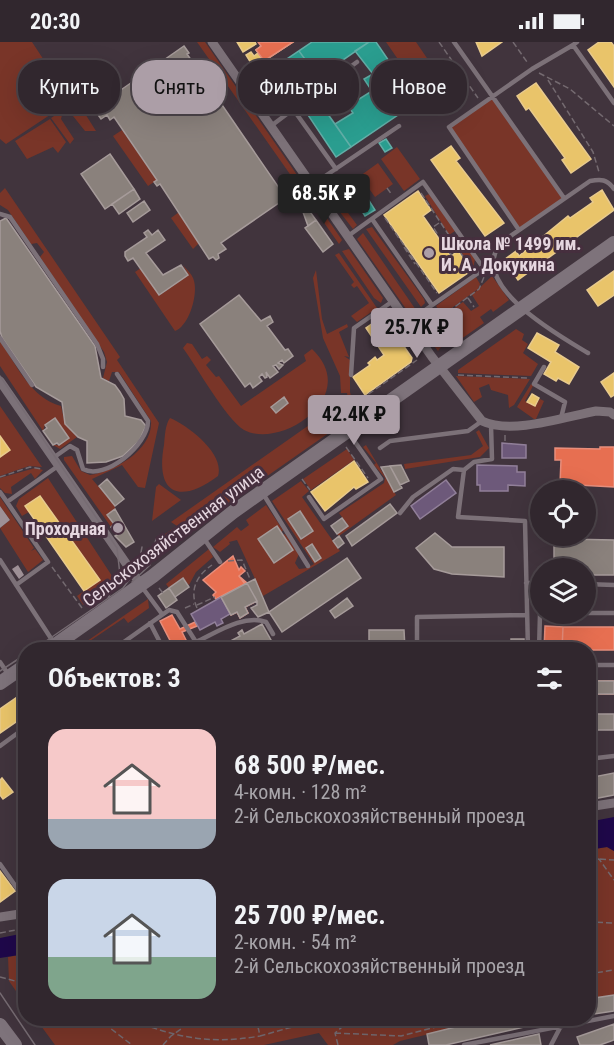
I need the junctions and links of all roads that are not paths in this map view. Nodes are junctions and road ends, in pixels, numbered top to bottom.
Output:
1 (212, 42) edge
2 (454, 42) edge
3 (575, 43) edge
4 (238, 78) edge
5 (492, 96) junction
6 (614, 103) edge
7 (263, 114) edge
8 (288, 114) edge
9 (296, 114) edge
10 (271, 126) junction
11 (399, 126) dead end
12 (336, 169) junction
13 (312, 185) junction
14 (614, 189) edge
15 (564, 198) junction
16 (0, 214) edge
17 (372, 219) junction
18 (519, 230) junction
19 (348, 236) junction
20 (614, 243) edge
21 (393, 301) junction
22 (432, 305) junction
23 (521, 309) junction
24 (408, 322) junction
25 (0, 338) edge
26 (588, 353) dead end
27 (439, 366) junction
28 (544, 367) dead end
29 (103, 368) dead end
30 (117, 374) dead end
31 (351, 375) dead end
32 (0, 381) edge
33 (32, 385) dead end
34 (613, 411) edge
35 (561, 418) junction
36 (486, 423) junction
37 (348, 431) junction
38 (380, 448) dead end
39 (56, 462) junction
40 (464, 470) junction
41 (262, 491) junction
42 (0, 492) edge
43 (309, 497) road end
44 (7, 502) junction
45 (400, 513) dead end
46 (202, 536) junction
47 (0, 560) edge
48 (220, 562) road end
49 (308, 566) dead end
50 (526, 583) junction
51 (530, 583) edge
52 (596, 584) edge
53 (16, 585) junction
54 (141, 585) junction
55 (614, 585) edge
56 (596, 613) edge
57 (614, 613) edge
58 (162, 614) junction
59 (527, 615) junction
60 (150, 623) junction
61 (540, 624) edge
62 (273, 634) dead end
63 (50, 642) edge
64 (60, 642) edge
65 (124, 642) edge
66 (160, 642) edge
67 (417, 642) edge
68 (528, 642) edge
69 (539, 642) edge
70 (0, 662) edge
71 (596, 665) edge
72 (614, 665) edge
73 (18, 671) edge
74 (5, 680) edge
75 (18, 733) edge
76 (0, 746) edge
77 (614, 756) edge
78 (596, 758) edge
79 (614, 803) edge
80 (596, 806) edge
81 (0, 864) edge
82 (18, 890) edge
83 (18, 914) edge
84 (0, 917) edge
85 (614, 1016) edge
86 (596, 1019) edge
87 (0, 1024) edge
88 (553, 1026) edge
89 (561, 1026) edge
90 (15, 1045) edge
91 (464, 1045) edge
92 (551, 1045) edge

1 - 4 street
2 - 5 lane
3 - 5 lane
3 - 6 lane
5 - 15 lane
5 - 18 lane
7 - 10 street
8 - 10 lane
9 - 12 lane
10 - 13 street
11 - 12 lane
12 - 13 lane
13 - 19 street
14 - 15 lane
15 - 18 lane
16 - 29 lane
17 - 19 lane
17 - 22 lane
17 - 22 lane
18 - 23 lane
19 - 21 street
20 - 23 main road, Сельскохозяйственная улица
21 - 24 street
21 - 31 lane
22 - 24 lane
23 - 26 lane
23 - 27 main road, Сельскохозяйственная улица
24 - 27 street
25 - 33 lane
27 - 36 street
27 - 37 main road, Сельскохозяйственная улица
28 - 35 lane
30 - 39 lane
32 - 39 street
34 - 35 street
35 - 36 street
36 - 38 lane
36 - 40 lane
37 - 41 main road, Сельскохозяйственная улица
37 - 43 lane
39 - 44 lane
39 - 54 street
40 - 45 lane
40 - 50 lane
41 - 46 main road, Сельскохозяйственная улица
41 - 49 lane
42 - 44 lane
44 - 53 lane
46 - 48 lane
46 - 54 main road, Сельскохозяйственная улица
47 - 53 lane
50 - 51 lane
50 - 59 lane
52 - 55 lane
53 - 63 lane
54 - 58 lane
54 - 64 main road, Сельскохозяйственная улица
56 - 57 lane
58 - 60 lane
58 - 62 lane
59 - 67 lane
59 - 68 lane
60 - 65 lane
60 - 66 lane
61 - 69 lane
70 - 74 lane
71 - 72 lane
73 - 74 main road
75 - 76 lane
77 - 78 lane
79 - 80 street
81 - 82 lane
83 - 84 street
85 - 86 lane
87 - 90 main road
88 - 91 lane
89 - 92 lane

